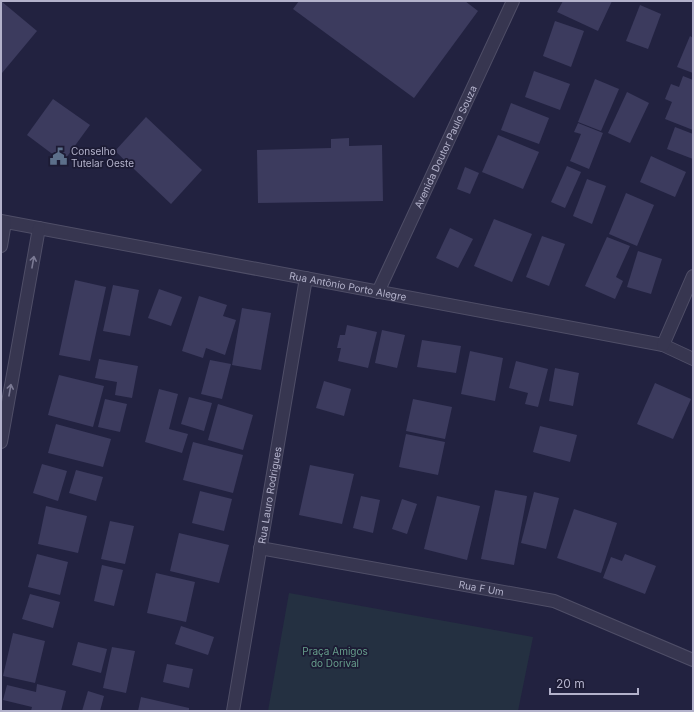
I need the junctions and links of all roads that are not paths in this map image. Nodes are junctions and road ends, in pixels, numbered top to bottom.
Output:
1 (513, 1) edge
2 (3, 222) edge
3 (39, 228) junction
4 (1, 246) edge
5 (693, 276) edge
6 (306, 278) junction
7 (378, 292) junction
8 (663, 345) junction
9 (693, 360) edge
10 (1, 442) edge
11 (260, 548) junction
12 (693, 660) edge
13 (233, 711) edge

1 - 7 street, Avenida Doutor Paulo Souza
2 - 3 street, Rua Antônio Porto Alegre
2 - 4 street
3 - 6 street, Rua Antônio Porto Alegre
10 -> 3 street
5 - 8 street
6 - 7 street, Rua Antônio Porto Alegre
6 - 11 street, Rua Lauro Rodrigues
7 - 8 street, Rua Antônio Porto Alegre
8 - 9 street, Rua Antônio Porto Alegre
11 - 12 street, Rua F Um
11 - 13 street, Rua Lauro Rodrigues

